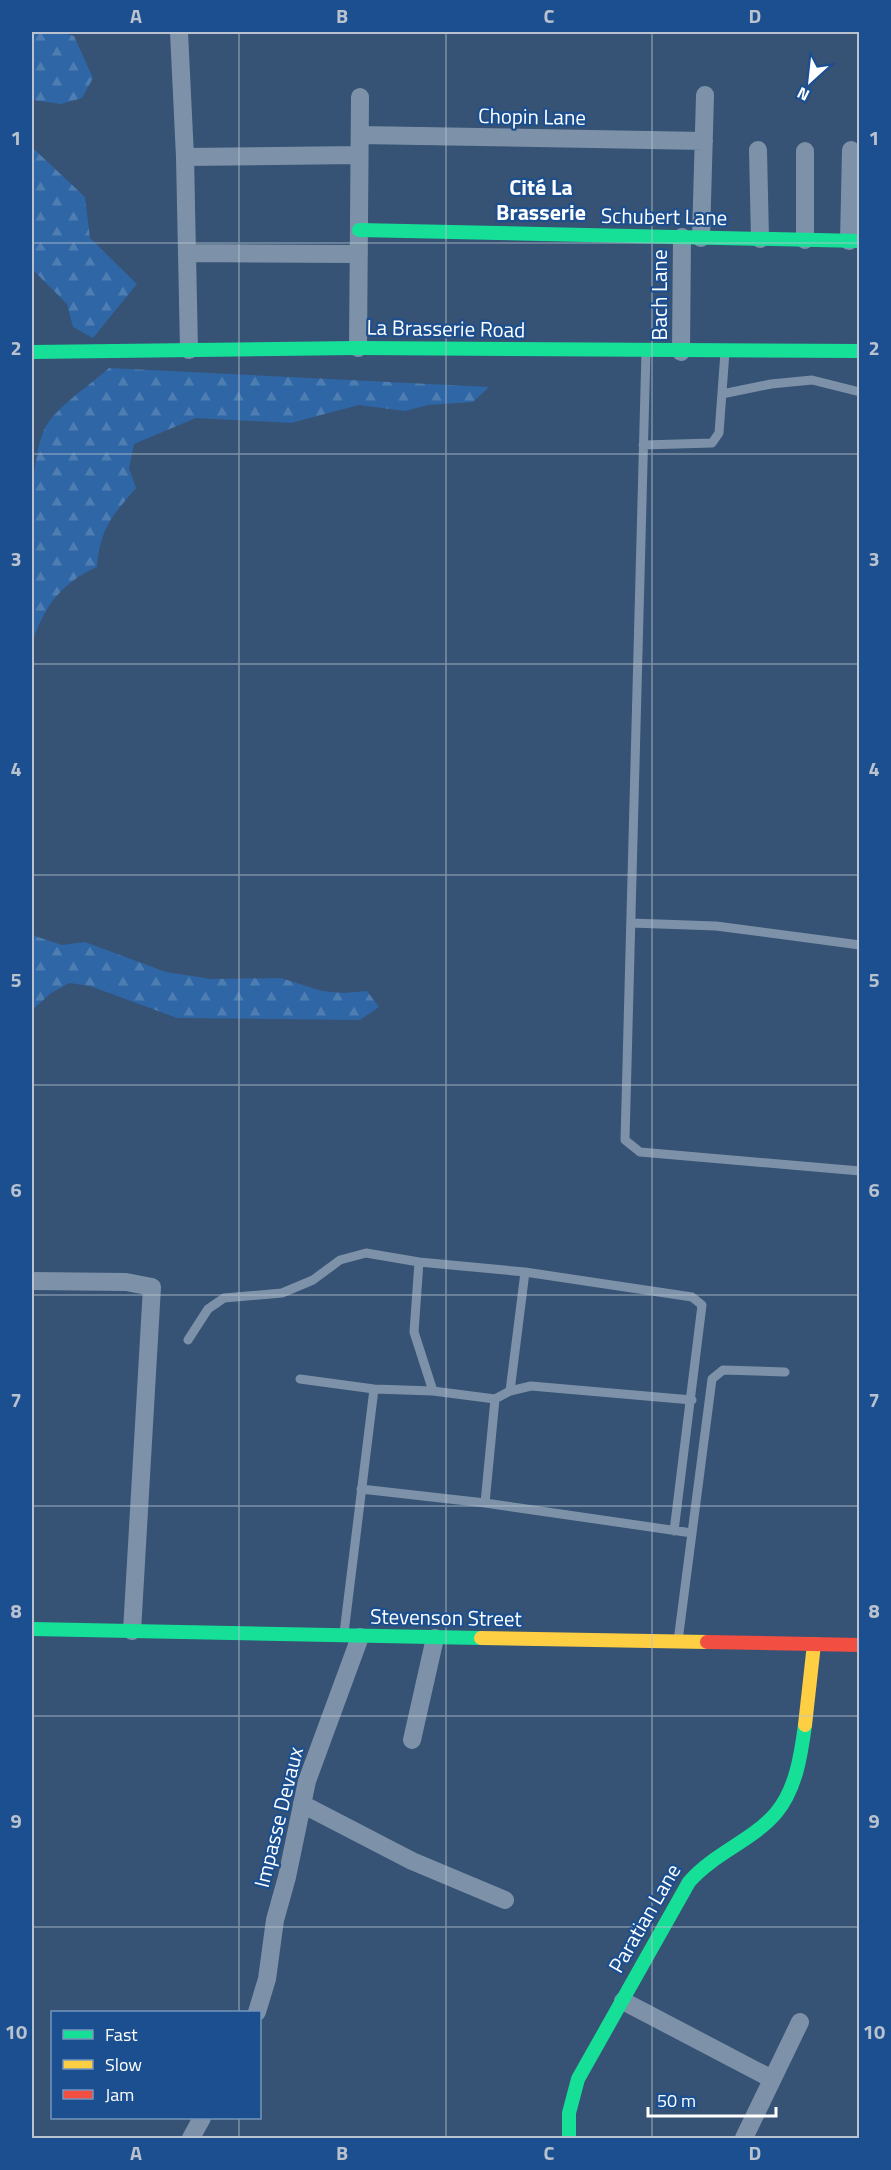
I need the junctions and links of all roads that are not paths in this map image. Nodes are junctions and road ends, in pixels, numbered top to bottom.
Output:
1 (179, 32) edge
2 (705, 95) dead end
3 (360, 97) dead end
4 (360, 135) junction
5 (704, 141) junction
6 (759, 150) dead end
7 (851, 150) dead end
8 (805, 151) dead end
9 (359, 155) junction
10 (185, 157) junction
11 (359, 230) junction
12 (682, 237) junction
13 (701, 238) junction
14 (760, 239) junction
15 (805, 240) junction
16 (854, 241) edge
17 (187, 253) junction
18 (358, 254) junction
19 (358, 348) junction
20 (189, 350) junction
21 (646, 351) junction
22 (860, 351) edge
23 (32, 352) edge
24 (681, 352) junction
25 (725, 352) junction
26 (860, 392) edge
27 (722, 394) junction
28 (643, 445) junction
29 (631, 923) junction
30 (860, 945) edge
31 (860, 1171) edge
32 (419, 1262) junction
33 (525, 1272) junction
34 (32, 1281) edge
35 (188, 1340) dead end
36 (785, 1372) dead end
37 (300, 1379) dead end
38 (374, 1389) junction
39 (433, 1391) junction
40 (510, 1391) junction
41 (495, 1399) junction
42 (692, 1400) junction
43 (361, 1489) junction
44 (486, 1503) junction
45 (674, 1531) junction
46 (692, 1533) junction
47 (32, 1629) edge
48 (132, 1632) junction
49 (352, 1637) junction
50 (435, 1638) junction
51 (678, 1642) junction
52 (814, 1644) junction
53 (860, 1645) edge
54 (412, 1740) dead end
55 (302, 1804) junction
56 (505, 1900) dead end
57 (623, 2001) junction
58 (258, 2011) edge
59 (800, 2022) dead end
60 (772, 2079) junction
61 (201, 2119) edge
62 (191, 2139) edge
63 (569, 2139) edge
64 (744, 2139) edge

1 - 10 street
2 - 5 street
3 - 4 street
4 - 5 street, Chopin Lane
4 - 9 street
5 - 13 street
6 - 14 street
7 - 16 street
8 - 15 street
9 - 10 street
9 - 11 street
10 - 17 street
11 - 12 street, Schubert Lane
11 - 18 street
12 - 13 street, Schubert Lane
12 - 24 street, Bach Lane
13 - 14 street, Schubert Lane
14 - 15 street, Schubert Lane
15 - 16 street, Schubert Lane
17 - 18 street
17 - 20 street
18 - 19 street
19 - 20 street, La Brasserie Road
19 - 21 street, La Brasserie Road
20 - 23 street, La Brasserie Road
21 - 24 street, La Brasserie Road
21 - 28 lane
22 - 25 street, La Brasserie Road
24 - 25 street, La Brasserie Road
25 - 27 lane
26 - 27 lane
27 - 28 lane
28 - 29 lane
29 - 30 lane
29 - 31 lane
32 - 33 lane
32 - 35 lane
32 - 39 lane
33 - 40 lane
33 - 42 lane
34 - 48 street
36 - 46 lane
37 - 38 lane
38 - 39 lane
38 - 43 lane
39 - 41 lane
40 - 41 lane
40 - 42 lane
41 - 44 lane
42 - 45 lane
43 - 44 lane
43 - 49 lane
44 - 45 lane
45 - 46 lane
46 - 51 lane
47 - 48 street, Stevenson Street
48 - 49 street, Stevenson Street
49 - 50 street, Stevenson Street
49 - 55 street, Impasse Devaux
50 - 51 street, Stevenson Street
50 - 54 street
51 - 52 street, Stevenson Street
52 - 53 street, Stevenson Street
52 - 57 street, Paratian Lane
55 - 56 street
55 - 58 street, Impasse Devaux
57 - 60 street
57 - 63 street, Paratian Lane
59 - 60 street
60 - 64 street
61 - 62 street

